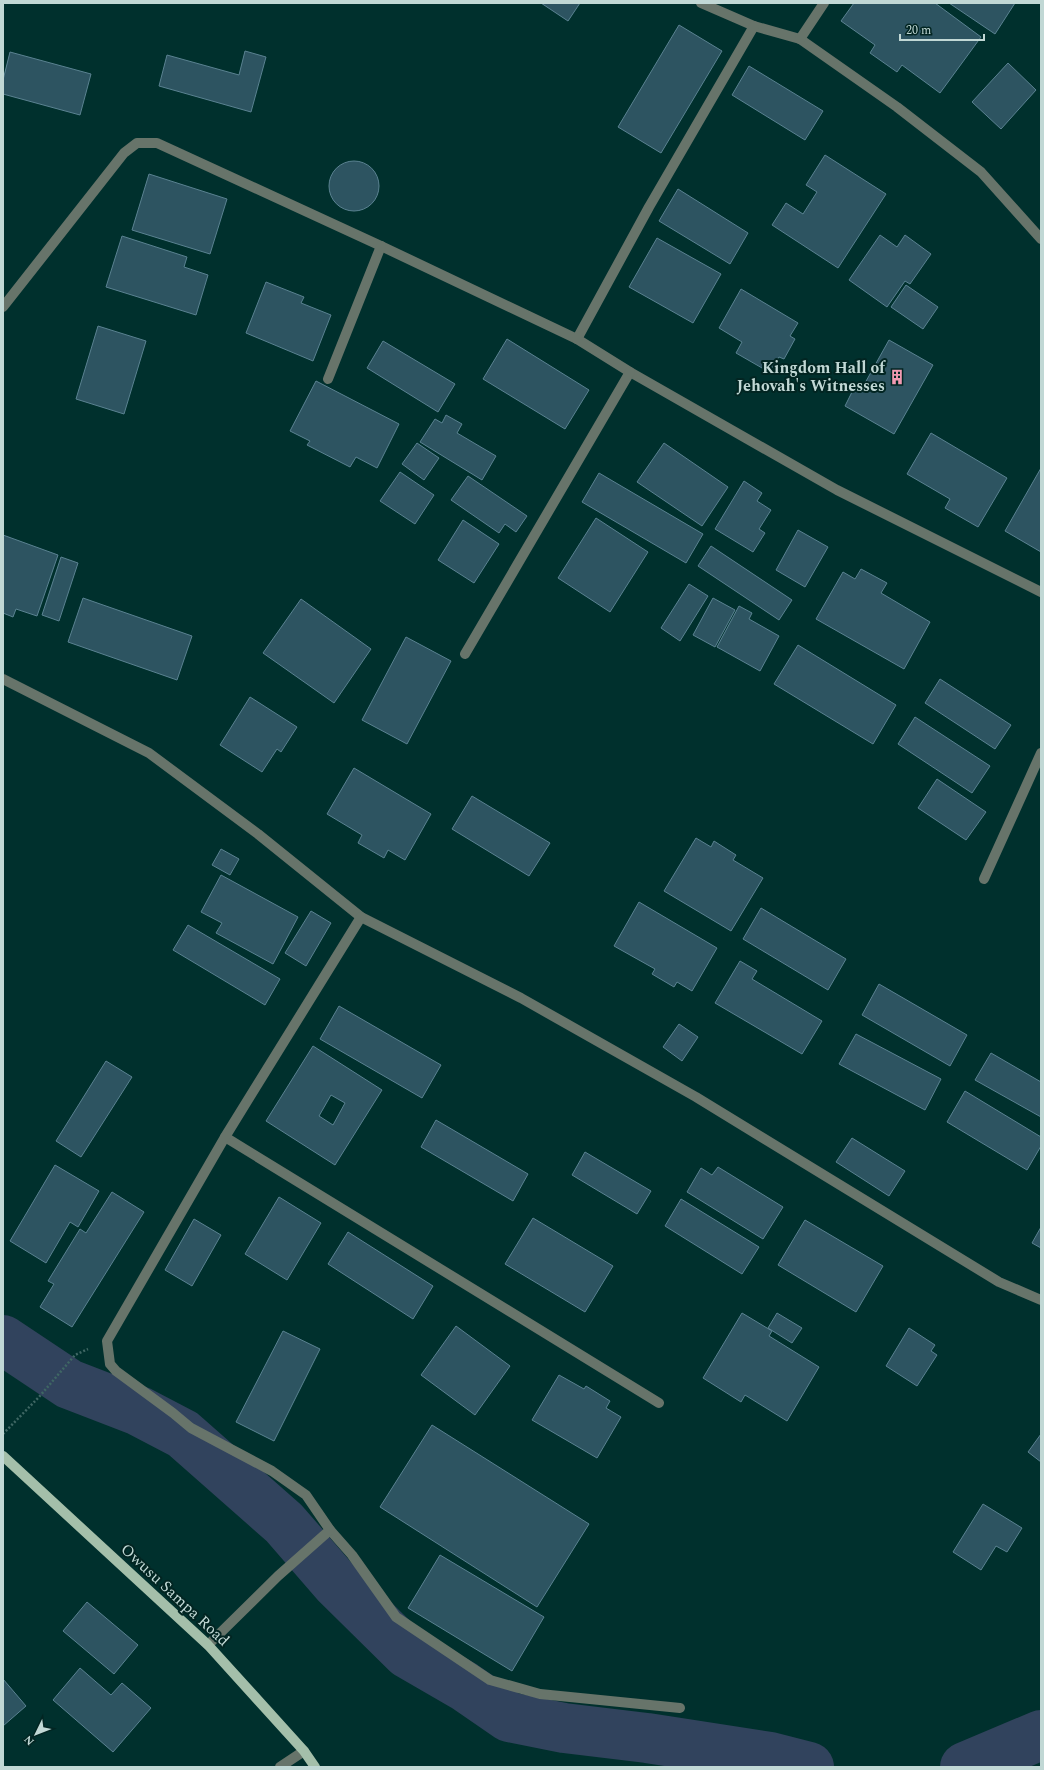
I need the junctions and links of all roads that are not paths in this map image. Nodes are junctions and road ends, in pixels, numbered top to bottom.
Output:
1 (702, 3) edge
2 (824, 3) edge
3 (754, 26) junction
4 (800, 38) junction
5 (1041, 239) edge
6 (381, 246) junction
7 (3, 307) edge
8 (578, 339) junction
9 (630, 372) junction
10 (328, 379) dead end
11 (1041, 592) edge
12 (466, 654) dead end
13 (3, 679) edge
14 (1041, 753) edge
15 (984, 879) dead end
16 (361, 917) junction
17 (225, 1137) junction
18 (1041, 1300) edge
19 (659, 1403) dead end
20 (3, 1456) edge
21 (330, 1530) junction
22 (208, 1645) junction
23 (680, 1708) dead end
24 (304, 1751) junction
25 (280, 1767) edge
26 (315, 1767) edge

1 - 3 street
2 - 4 street
3 - 4 street
3 - 8 street
4 - 5 street
6 - 7 street
6 - 8 street
6 - 10 street
8 - 9 street
9 - 11 street
9 - 12 street
13 - 16 street
14 - 15 street
16 - 17 street
16 - 18 street
17 - 19 street
17 - 21 street
20 - 22 main road, Owusu Sampa Road
21 - 22 street
21 - 23 street
22 - 24 main road, Owusu Sampa Road
24 - 25 street
24 - 26 main road, Owusu Sampa Road

